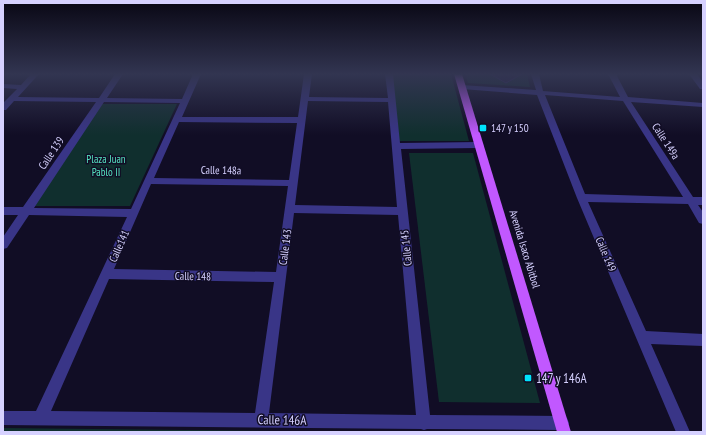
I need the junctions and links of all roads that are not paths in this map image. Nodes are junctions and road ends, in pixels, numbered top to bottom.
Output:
1 (16, 94) edge
2 (105, 94) edge
3 (188, 94) edge
4 (305, 94) edge
5 (391, 94) edge
6 (464, 94) edge
7 (541, 94) edge
8 (556, 94) edge
9 (623, 94) edge
10 (11, 99) junction
11 (304, 99) junction
12 (101, 100) junction
13 (391, 100) junction
14 (626, 100) junction
15 (185, 101) junction
16 (703, 105) edge
17 (3, 108) edge
18 (177, 119) junction
19 (302, 120) junction
20 (479, 145) junction
21 (396, 146) junction
22 (149, 181) junction
23 (293, 183) junction
24 (582, 198) junction
25 (690, 200) junction
26 (703, 200) edge
27 (290, 209) junction
28 (3, 211) edge
29 (26, 211) junction
30 (403, 211) junction
31 (134, 213) junction
32 (703, 220) edge
33 (3, 245) edge
34 (106, 274) junction
35 (280, 277) junction
36 (642, 337) junction
37 (703, 340) edge
38 (3, 418) edge
39 (40, 419) junction
40 (261, 420) junction
41 (424, 422) junction
42 (563, 428) edge
43 (683, 432) edge

1 - 10 street
2 - 12 street, Calle 139
3 - 15 street, Calle141
4 - 11 street, Calle 143
5 - 13 street, Calle 145
6 - 20 main road, Avenida Isaco Abitbol
7 - 24 street, Calle 149
8 - 14 street
9 - 14 street, Calle 149a
10 - 12 street
10 - 17 street
11 - 13 street
11 - 19 street, Calle 143
12 - 15 street
12 - 29 street, Calle 139
13 - 21 street, Calle 145
14 - 16 street
14 - 25 street, Calle 149a
15 - 18 street, Calle141
18 - 19 street
18 - 22 street, Calle141
19 - 23 street, Calle 143
20 - 21 street
20 - 42 main road, Avenida Isaco Abitbol
21 - 30 street, Calle 145
22 - 23 street, Calle 148a
22 - 31 street, Calle141
23 - 27 street, Calle 143
24 - 25 street
24 - 36 street, Calle 149
25 - 26 street
25 - 32 street, Calle 149a
27 - 30 street
27 - 35 street, Calle 143
28 - 29 street
29 - 31 street
29 - 33 street, Calle 139
30 - 41 street, Calle 145
31 - 34 street, Calle141
34 - 35 street, Calle 148
34 - 39 street, Calle141
35 - 40 street, Calle 143
36 - 37 street
36 - 43 street, Calle 149
38 - 39 street, Calle 146A
39 - 40 street, Calle 146A
40 - 41 street, Calle 146A
41 - 42 street, Calle 146A

